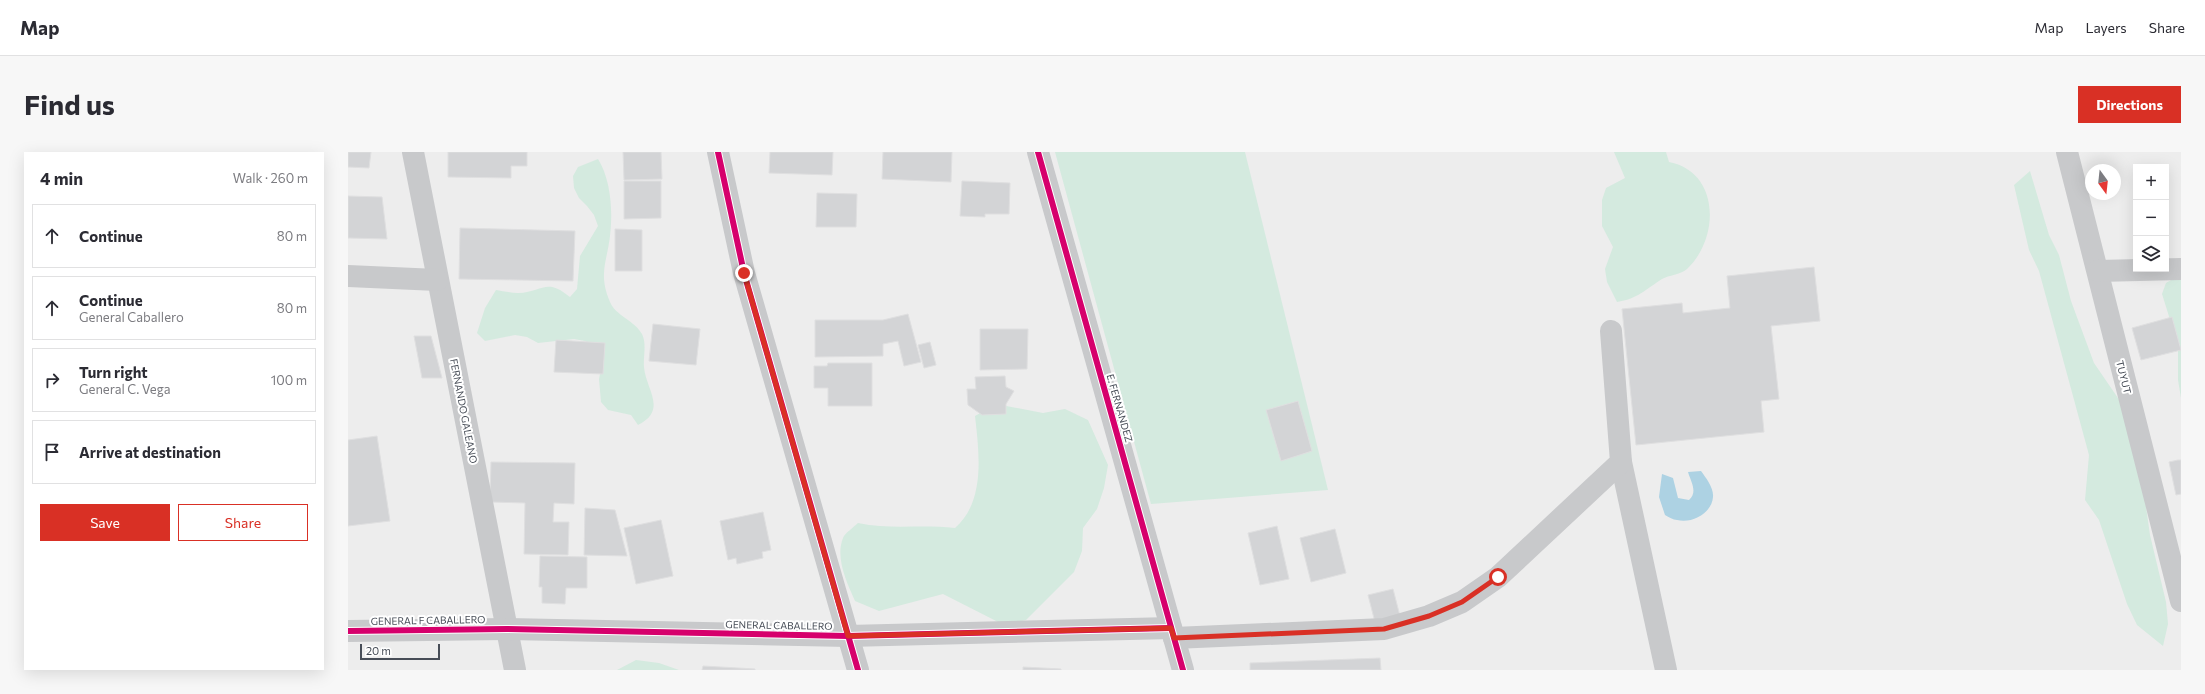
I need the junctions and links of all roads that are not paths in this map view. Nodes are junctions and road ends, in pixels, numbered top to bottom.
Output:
1 (413, 152) edge
2 (718, 152) edge
3 (1038, 152) edge
4 (2067, 152) edge
5 (2181, 269) edge
6 (2098, 271) junction
7 (348, 276) edge
8 (437, 280) junction
9 (1611, 331) dead end
10 (1621, 462) junction
11 (2177, 569) edge
12 (2181, 601) edge
13 (508, 629) junction
14 (348, 631) edge
15 (1172, 633) junction
16 (848, 636) junction
17 (515, 670) edge
18 (858, 670) edge
19 (1183, 670) edge
20 (1666, 670) edge

1 - 8 street, FERNANDO GALEANO
2 - 16 street
3 - 15 street, E. FERNANDEZ
4 - 6 street, TUYUT
5 - 6 street
6 - 11 street, TUYUT
7 - 8 street
8 - 13 street, FERNANDO GALEANO
9 - 10 street
10 - 15 street, GENERAL CABALLERO
10 - 20 street
11 - 12 street, TUYUT
13 - 14 street, GENERAL F CABALLERO
13 - 16 street, GENERAL CABALLERO
13 - 17 street, FERNANDO GALEANO
15 - 16 street, GENERAL CABALLERO
15 - 19 street, E. FERNANDEZ
16 - 18 street

